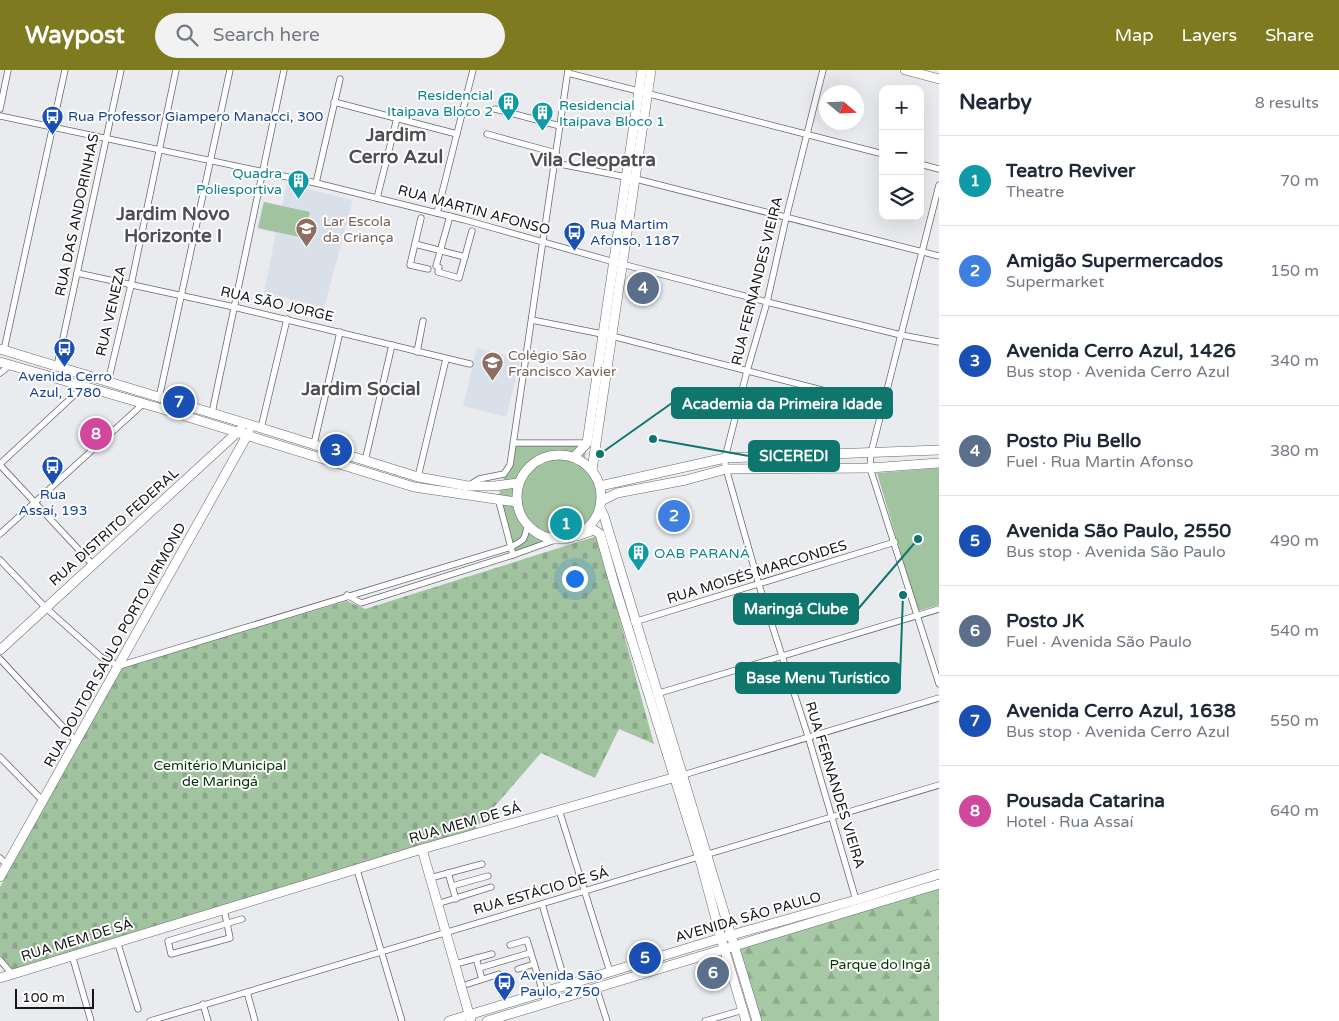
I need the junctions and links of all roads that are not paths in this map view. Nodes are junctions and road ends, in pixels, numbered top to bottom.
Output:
1 (8, 70) edge
2 (65, 70) edge
3 (121, 70) edge
4 (176, 70) edge
5 (230, 70) edge
6 (284, 70) edge
7 (474, 70) edge
8 (642, 70) edge
9 (651, 70) edge
10 (823, 70) edge
11 (905, 70) edge
12 (568, 72) edge
13 (939, 79) edge
14 (340, 80) dead end
15 (643, 94) junction
16 (334, 102) junction
17 (0, 109) edge
18 (495, 109) dead end
19 (0, 116) edge
20 (397, 118) junction
21 (53, 126) junction
22 (560, 126) junction
23 (457, 134) junction
24 (487, 134) dead end
25 (807, 134) junction
26 (106, 138) junction
27 (159, 149) junction
28 (556, 152) junction
29 (879, 153) edge
30 (212, 160) junction
31 (555, 163) junction
32 (924, 165) edge
33 (939, 169) edge
34 (263, 171) junction
35 (631, 179) junction
36 (316, 183) junction
37 (939, 185) edge
38 (378, 198) junction
39 (437, 213) junction
40 (450, 216) junction
41 (421, 218) dead end
42 (786, 218) junction
43 (472, 231) dead end
44 (543, 241) junction
45 (415, 244) junction
46 (441, 250) junction
47 (922, 253) junction
48 (939, 256) edge
49 (465, 257) junction
50 (619, 263) junction
51 (428, 269) dead end
52 (77, 273) junction
53 (131, 285) junction
54 (183, 295) junction
55 (766, 302) junction
56 (234, 306) junction
57 (287, 319) junction
58 (532, 320) junction
59 (423, 321) dead end
60 (340, 332) junction
61 (901, 335) junction
62 (607, 336) junction
63 (939, 342) edge
64 (392, 345) junction
65 (2, 350) edge
66 (417, 352) junction
67 (26, 357) junction
68 (446, 359) junction
69 (4, 363) edge
70 (470, 364) dead end
71 (57, 366) junction
72 (747, 371) junction
73 (0, 374) edge
74 (41, 374) junction
75 (108, 382) junction
76 (83, 386) junction
77 (160, 398) junction
78 (144, 403) junction
79 (182, 404) junction
80 (884, 406) junction
81 (159, 408) junction
82 (212, 413) junction
83 (253, 425) junction
84 (242, 434) junction
85 (514, 443) junction
86 (314, 444) junction
87 (592, 444) junction
88 (939, 450) edge
89 (870, 452) junction
90 (574, 458) junction
91 (725, 458) junction
92 (365, 461) junction
93 (0, 464) edge
94 (939, 464) edge
95 (870, 468) junction
96 (726, 469) junction
97 (592, 470) junction
98 (418, 477) junction
99 (518, 483) junction
100 (440, 486) junction
101 (468, 486) junction
102 (600, 486) junction
103 (498, 498) junction
104 (35, 502) junction
105 (516, 502) junction
106 (600, 504) junction
107 (527, 526) junction
108 (0, 534) edge
109 (577, 536) junction
110 (556, 540) junction
111 (895, 542) junction
112 (511, 547) junction
113 (512, 556) junction
114 (0, 560) edge
115 (93, 565) junction
116 (759, 585) junction
117 (347, 595) junction
118 (46, 608) junction
119 (939, 609) edge
120 (918, 616) junction
121 (631, 623) junction
122 (0, 650) edge
123 (782, 656) junction
124 (0, 659) edge
125 (119, 666) junction
126 (939, 684) edge
127 (654, 694) junction
128 (939, 698) edge
129 (808, 736) junction
130 (76, 741) junction
131 (0, 757) edge
132 (679, 776) junction
133 (939, 785) edge
134 (43, 801) junction
135 (560, 810) junction
136 (832, 816) junction
137 (422, 849) junction
138 (703, 855) junction
139 (0, 858) edge
140 (482, 864) dead end
141 (7, 865) junction
142 (357, 870) junction
143 (448, 873) junction
144 (939, 874) edge
145 (488, 876) dead end
146 (0, 877) edge
147 (430, 878) junction
148 (917, 881) junction
149 (939, 884) edge
150 (452, 886) junction
151 (491, 886) dead end
152 (923, 888) junction
153 (585, 891) junction
154 (900, 896) junction
155 (456, 899) junction
156 (856, 900) junction
157 (438, 904) junction
158 (542, 904) junction
159 (224, 909) junction
160 (242, 920) dead end
161 (227, 924) junction
162 (445, 933) junction
163 (732, 935) junction
164 (720, 938) junction
165 (118, 941) junction
166 (734, 945) junction
167 (510, 946) dead end
168 (724, 948) junction
169 (382, 952) junction
170 (530, 953) junction
171 (492, 954) dead end
172 (72, 956) junction
173 (476, 958) junction
174 (0, 960) edge
175 (459, 963) dead end
176 (534, 964) junction
177 (479, 968) junction
178 (518, 969) dead end
179 (610, 972) junction
180 (12, 974) junction
181 (499, 974) dead end
182 (0, 978) edge
183 (482, 980) junction
184 (468, 984) dead end
185 (566, 985) junction
186 (596, 987) junction
187 (247, 992) junction
188 (543, 993) junction
189 (546, 1003) junction
190 (203, 1004) junction
191 (138, 1009) dead end
192 (743, 1010) junction
193 (470, 1018) edge
194 (91, 1021) edge
195 (150, 1021) edge
196 (208, 1021) edge
197 (255, 1021) edge
198 (402, 1021) edge
199 (449, 1021) edge
200 (487, 1021) edge
201 (607, 1021) edge
202 (705, 1021) edge
203 (746, 1021) edge
204 (757, 1021) edge

1 - 17 street
2 - 21 street
3 - 26 street, RUA DAS ANDORINHAS
4 - 27 street, RUA VENEZA
5 - 30 street
6 - 34 street
7 - 23 street
8 - 15 main road
9 - 15 main road
10 - 25 street, RUA FERNANDES VIEIRA
11 - 13 main road
12 - 15 street
12 - 22 street
14 - 16 street
15 - 25 street
15 - 35 main road
16 - 20 street
16 - 36 street
18 - 22 street
19 - 21 street, RUA MARTIN AFONSO
20 - 23 street
20 - 38 street
21 - 26 street, RUA MARTIN AFONSO
21 - 65 street
22 - 28 street
23 - 39 street
24 - 28 street
25 - 29 street
25 - 42 street, RUA FERNANDES VIEIRA
26 - 27 street, RUA MARTIN AFONSO
26 - 52 street, RUA DAS ANDORINHAS
27 - 30 street, RUA MARTIN AFONSO
27 - 53 street, RUA VENEZA
28 - 31 street
30 - 34 street, RUA MARTIN AFONSO
30 - 54 street
31 - 35 street
31 - 44 street
32 - 33 street
34 - 36 street, RUA MARTIN AFONSO
34 - 56 street
35 - 42 street
35 - 50 main road
36 - 38 street, RUA MARTIN AFONSO
37 - 47 street
38 - 39 street, RUA MARTIN AFONSO
39 - 40 street, RUA MARTIN AFONSO
40 - 44 street, RUA MARTIN AFONSO
40 - 46 street
41 - 45 street
42 - 47 street
42 - 55 street, RUA FERNANDES VIEIRA
43 - 49 street
44 - 50 street, RUA MARTIN AFONSO
44 - 58 street
45 - 46 street
45 - 51 street
46 - 49 street
46 - 49 street
47 - 48 street
47 - 61 street
50 - 55 street, RUA MARTIN AFONSO
50 - 62 main road
52 - 53 street, RUA SÃO JORGE
52 - 71 street, RUA DAS ANDORINHAS
53 - 54 street, RUA SÃO JORGE
53 - 75 street, RUA VENEZA
54 - 56 street, RUA SÃO JORGE
54 - 77 street
55 - 61 street, RUA MARTIN AFONSO
55 - 72 street, RUA FERNANDES VIEIRA
56 - 57 street, RUA SÃO JORGE
56 - 82 street
57 - 60 street, RUA SÃO JORGE
57 - 83 street
58 - 62 street
58 - 85 street
59 - 66 street
60 - 64 street, RUA SÃO JORGE
60 - 86 street
61 - 63 street, RUA MARTIN AFONSO
61 - 80 street
62 - 72 street
62 - 87 main road
64 - 66 street, RUA SÃO JORGE
64 - 92 street
65 - 67 main road
66 - 68 street, RUA SÃO JORGE
67 - 69 main road
67 - 71 main road
68 - 70 street, RUA SÃO JORGE
68 - 98 street
69 - 73 street
69 - 74 main road
71 - 74 main road
71 - 75 main road
72 - 80 street
72 - 91 street, RUA FERNANDES VIEIRA
74 - 76 main road
75 - 77 main road
76 - 78 main road
76 - 93 street
77 - 79 main road
78 - 81 main road
78 - 104 street
79 - 81 main road
79 - 82 main road
80 - 89 street
81 - 84 main road
82 - 83 main road
83 - 84 main road, RUA DOUTOR SAULO PORTO VIRMOND
83 - 86 main road
84 - 100 main road
84 - 115 main road, RUA DISTRITO FEDERAL
84 - 125 main road, RUA DOUTOR SAULO PORTO VIRMOND
85 - 87 street
85 - 101 street
86 - 92 main road
87 - 90 main road
87 - 97 main road
88 - 89 main road
89 - 91 main road
89 - 95 street
90 - 97 main road
90 - 99 main road
91 - 96 street, RUA FERNANDES VIEIRA
91 - 102 main road
92 - 98 main road
93 - 104 street
94 - 95 main road
95 - 96 main road
95 - 111 street
96 - 106 main road
96 - 116 street, RUA FERNANDES VIEIRA
97 - 102 main road
98 - 100 main road
99 - 101 main road
99 - 105 main road
100 - 101 main road
100 - 103 main road
102 - 106 main road
103 - 105 main road
103 - 112 street
104 - 108 street
104 - 115 street
105 - 107 main road
106 - 109 main road
106 - 121 main road
107 - 110 main road
107 - 112 street
109 - 110 main road
109 - 121 main road
110 - 113 street
111 - 116 street, RUA MOISÉS MARCONDES
111 - 120 street
112 - 113 street
112 - 117 street
113 - 117 street
114 - 118 street
115 - 118 main road, RUA DISTRITO FEDERAL
116 - 121 street, RUA MOISÉS MARCONDES
116 - 123 street, RUA FERNANDES VIEIRA
117 - 125 street
118 - 122 main road, RUA DISTRITO FEDERAL
118 - 125 street
119 - 120 street
120 - 123 street
120 - 126 street
121 - 127 main road
123 - 127 street
123 - 129 street, RUA FERNANDES VIEIRA
124 - 130 street
125 - 130 main road, RUA DOUTOR SAULO PORTO VIRMOND
127 - 132 main road
128 - 129 street, RUA MEM DE SÁ
129 - 132 street, RUA MEM DE SÁ
129 - 136 street, RUA FERNANDES VIEIRA
130 - 134 main road, RUA DOUTOR SAULO PORTO VIRMOND
131 - 134 street
132 - 135 main road, RUA MEM DE SÁ
132 - 138 main road
133 - 136 street, RUA ESTÁCIO DE SÁ
134 - 141 main road, RUA DOUTOR SAULO PORTO VIRMOND
135 - 137 main road, RUA MEM DE SÁ
135 - 153 street
136 - 138 street, RUA ESTÁCIO DE SÁ
136 - 156 street, RUA FERNANDES VIEIRA
137 - 142 main road, RUA MEM DE SÁ
137 - 147 main road
138 - 153 street, RUA ESTÁCIO DE SÁ
138 - 163 main road
138 - 164 main road
139 - 141 street
140 - 143 street
141 - 146 main road, RUA DOUTOR SAULO PORTO VIRMOND
142 - 159 main road, RUA MEM DE SÁ
142 - 169 street
143 - 147 street
143 - 150 street
144 - 148 main road, AVENIDA SÃO PAULO
144 - 152 main road
145 - 150 street
147 - 157 main road
148 - 154 main road
148 - 156 main road, AVENIDA SÃO PAULO
149 - 152 main road, AVENIDA SÃO PAULO
150 - 155 street
151 - 155 street
152 - 154 main road, AVENIDA SÃO PAULO
153 - 158 street, RUA ESTÁCIO DE SÁ
153 - 179 street
154 - 166 main road, AVENIDA SÃO PAULO
155 - 157 street
156 - 163 main road, AVENIDA SÃO PAULO
157 - 162 main road
158 - 162 street, RUA ESTÁCIO DE SÁ
158 - 185 street
159 - 161 street
159 - 165 main road, RUA MEM DE SÁ
160 - 161 street
161 - 161 street
162 - 169 street, RUA ESTÁCIO DE SÁ
162 - 193 main road
163 - 164 main road, AVENIDA SÃO PAULO
163 - 166 main road
164 - 168 main road
164 - 179 main road, AVENIDA SÃO PAULO
165 - 172 main road, RUA MEM DE SÁ
165 - 191 street
166 - 168 main road, AVENIDA SÃO PAULO
166 - 204 main road
167 - 170 street
168 - 186 main road, AVENIDA SÃO PAULO
168 - 192 main road
169 - 187 street, RUA ESTÁCIO DE SÁ
169 - 198 street
170 - 176 street
170 - 177 street
171 - 173 street
172 - 180 main road, RUA MEM DE SÁ
172 - 194 street
173 - 175 street
173 - 177 street
174 - 180 street
176 - 178 street
176 - 188 street
177 - 183 street
179 - 185 main road, AVENIDA SÃO PAULO
180 - 182 main road, RUA MEM DE SÁ
181 - 183 street
183 - 184 street
185 - 188 main road, AVENIDA SÃO PAULO
186 - 189 main road, AVENIDA SÃO PAULO
186 - 201 street
187 - 190 street, RUA ESTÁCIO DE SÁ
187 - 197 street
188 - 189 street
188 - 193 main road, AVENIDA SÃO PAULO
189 - 200 main road, AVENIDA SÃO PAULO
190 - 195 street, RUA ESTÁCIO DE SÁ
190 - 196 street
192 - 202 street
192 - 203 main road
193 - 199 main road, AVENIDA SÃO PAULO

